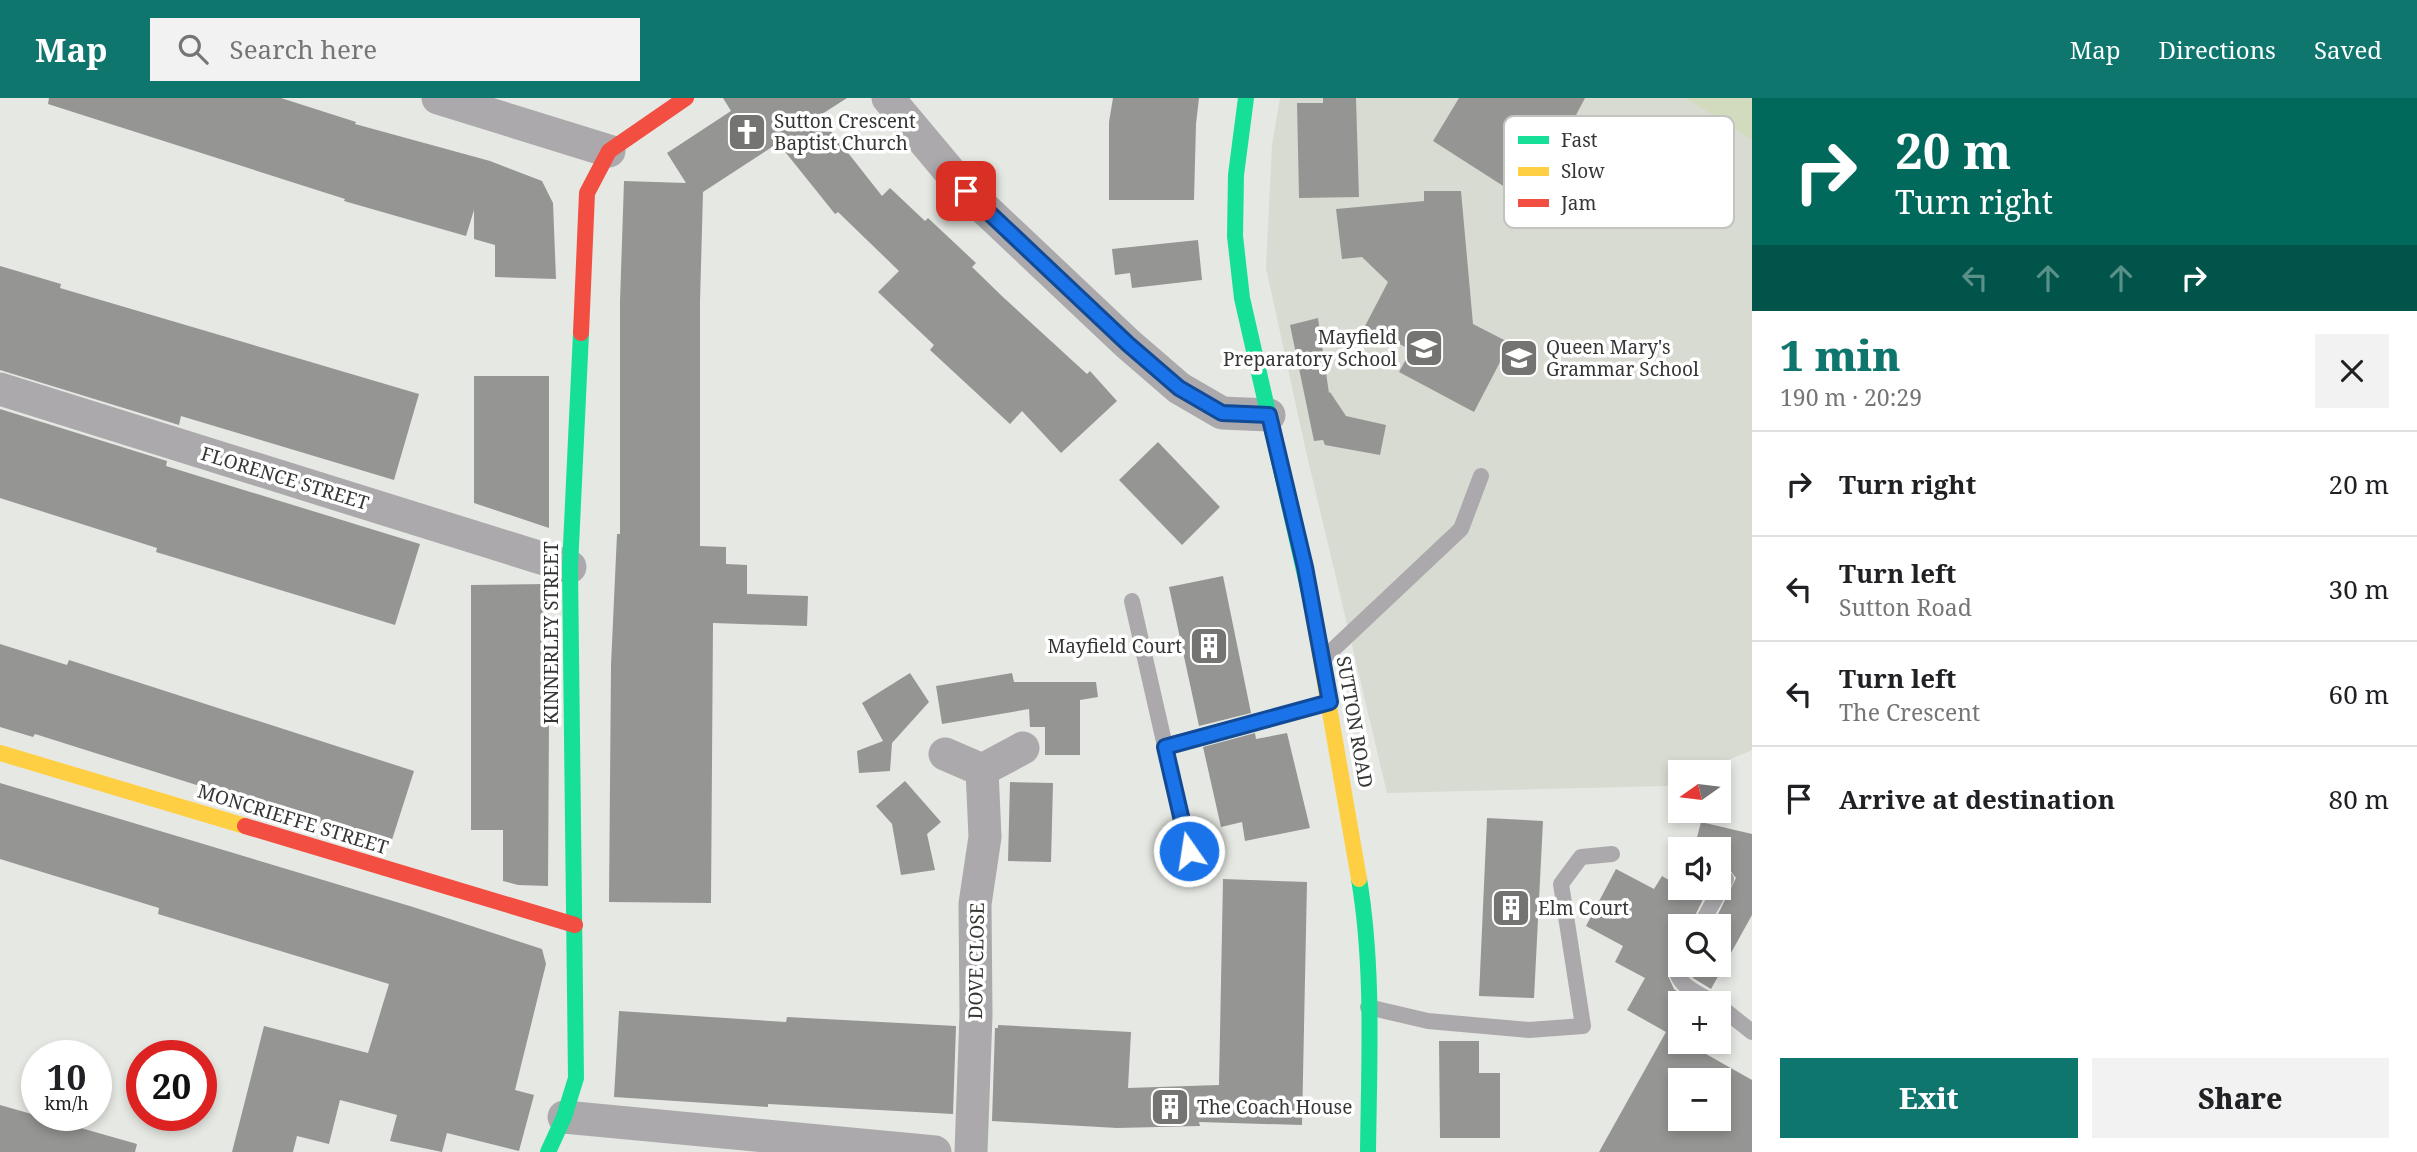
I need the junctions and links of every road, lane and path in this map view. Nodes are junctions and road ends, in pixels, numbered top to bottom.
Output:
1 (438, 98) edge
2 (686, 98) edge
3 (888, 98) edge
4 (1246, 98) edge
5 (609, 151) junction
6 (0, 389) edge
7 (1269, 415) junction
8 (1481, 476) dead end
9 (570, 567) junction
10 (1132, 601) dead end
11 (1323, 659) junction
12 (1330, 702) junction
13 (1165, 747) junction
14 (1023, 748) dead end
15 (0, 753) edge
16 (945, 754) dead end
17 (982, 770) junction
18 (1189, 851) dead end
19 (1612, 854) dead end
20 (575, 925) junction
21 (1678, 977) edge
22 (1695, 991) edge
23 (1368, 1007) junction
24 (1731, 1015) edge
25 (1752, 1032) edge
26 (564, 1117) junction
27 (548, 1152) edge
28 (935, 1152) edge
29 (971, 1152) edge
30 (1368, 1152) edge

1 - 5 street
2 - 5 street
3 - 7 street
4 - 7 street, SUTTON ROAD
5 - 9 street, KINNERLEY STREET
6 - 9 street, FLORENCE STREET
7 - 11 street, SUTTON ROAD
8 - 11 lane
9 - 20 street, KINNERLEY STREET
10 - 13 lane
11 - 12 street, SUTTON ROAD
12 - 13 lane
12 - 23 street, SUTTON ROAD
13 - 18 lane
14 - 17 street
15 - 20 street, MONCRIEFFE STREET
16 - 17 street
17 - 29 street, DOVE CLOSE
19 - 23 lane
20 - 26 street, KINNERLEY STREET
21 - 22 lane
23 - 30 street, SUTTON ROAD
24 - 25 lane
26 - 27 street, KINNERLEY STREET
26 - 28 street

